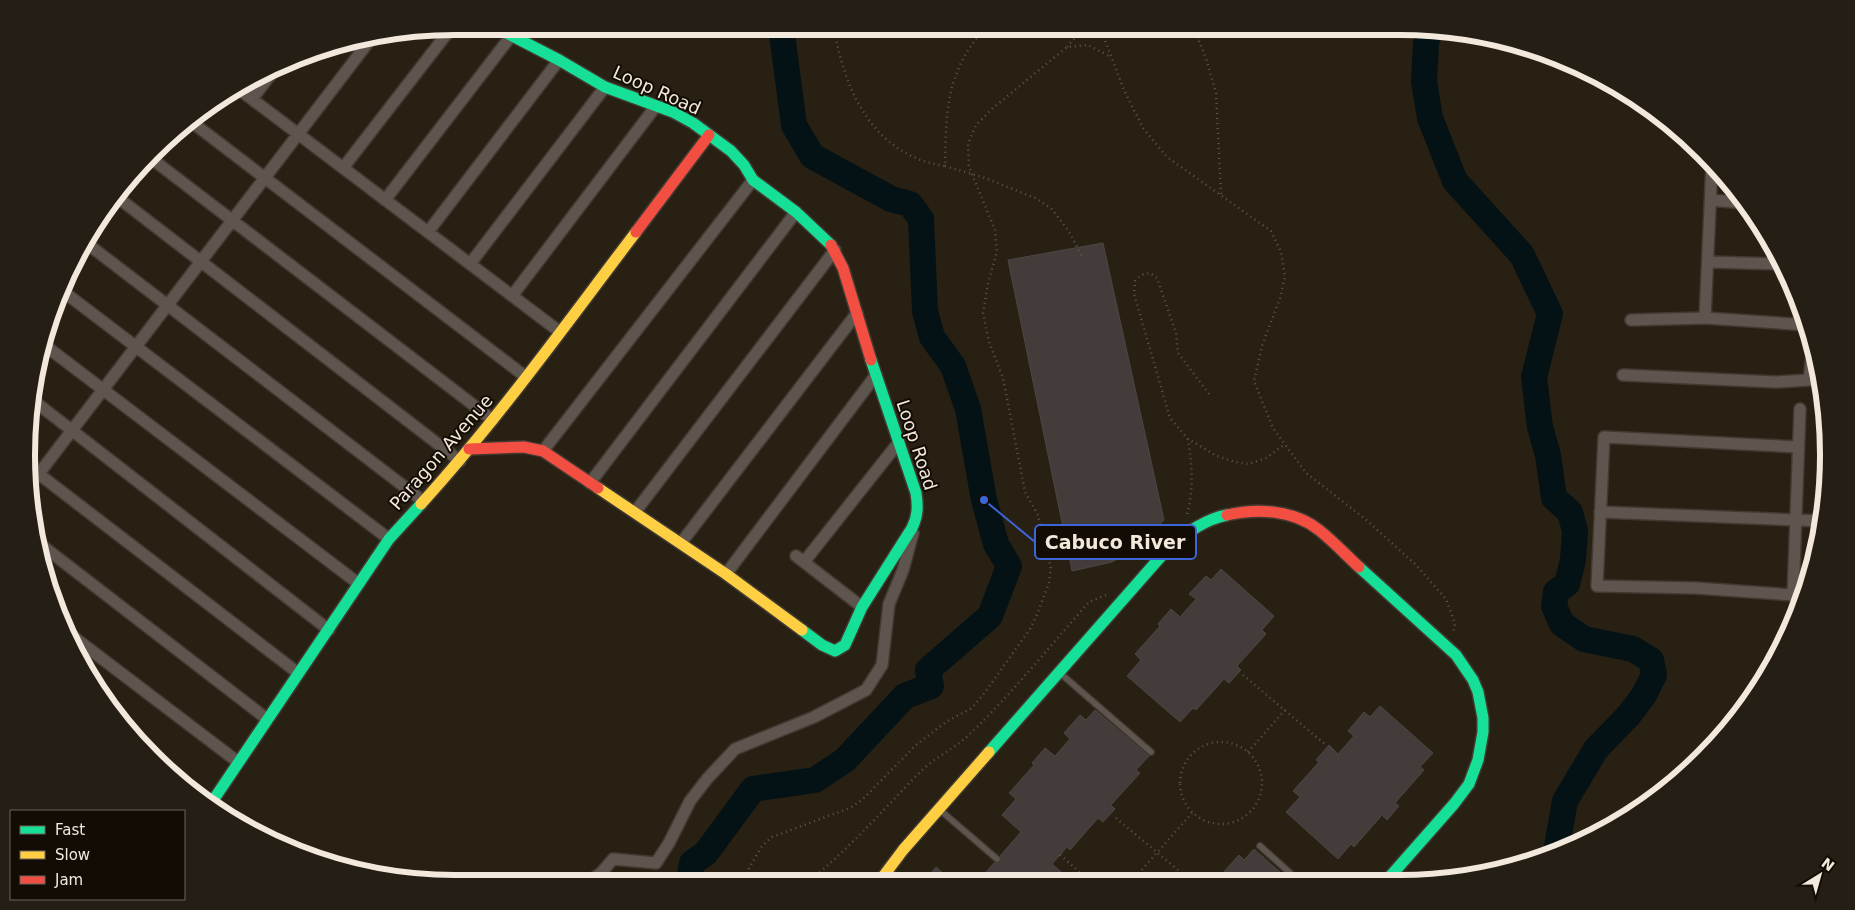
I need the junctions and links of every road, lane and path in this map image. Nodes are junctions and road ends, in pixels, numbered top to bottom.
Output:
1 (446, 35) edge
2 (836, 35) edge
3 (980, 35) edge
4 (1077, 35) edge
5 (1103, 35) edge
6 (1196, 35) edge
7 (1199, 35) edge
8 (511, 36) joint
9 (1197, 38) junction
10 (367, 44) edge
11 (1067, 47) junction
12 (1111, 57) junction
13 (559, 60) junction
14 (268, 79) edge
15 (605, 87) junction
16 (243, 92) edge
17 (252, 99) junction
18 (656, 106) junction
19 (195, 125) edge
20 (298, 134) junction
21 (709, 135) junction
22 (154, 162) edge
23 (945, 166) junction
24 (343, 168) junction
25 (1712, 173) edge
26 (972, 174) junction
27 (265, 178) junction
28 (753, 180) junction
29 (1221, 194) junction
30 (121, 200) edge
31 (385, 200) junction
32 (1711, 200) junction
33 (1735, 202) edge
34 (796, 212) junction
35 (232, 221) junction
36 (428, 232) junction
37 (90, 246) edge
38 (835, 250) junction
39 (1082, 256) dead end
40 (201, 262) junction
41 (1708, 262) junction
42 (470, 264) junction
43 (1774, 264) edge
44 (67, 294) edge
45 (512, 296) junction
46 (168, 305) junction
47 (857, 313) junction
48 (1705, 318) junction
49 (1630, 320) dead end
50 (1799, 324) edge
51 (560, 332) junction
52 (136, 347) junction
53 (49, 348) edge
54 (1811, 367) edge
55 (876, 375) junction
56 (1622, 375) dead end
57 (526, 377) junction
58 (103, 390) junction
59 (1209, 394) dead end
60 (39, 404) edge
61 (1800, 409) dead end
62 (493, 420) junction
63 (72, 430) junction
64 (1188, 439) junction
65 (898, 442) junction
66 (1285, 444) junction
67 (1798, 447) junction
68 (469, 449) junction
69 (543, 451) junction
70 (460, 461) junction
71 (35, 471) edge
72 (590, 483) junction
73 (423, 501) junction
74 (635, 512) junction
75 (1600, 512) junction
76 (917, 517) junction
77 (1795, 520) junction
78 (1814, 521) edge
79 (1180, 537) junction
80 (389, 539) junction
81 (680, 543) junction
82 (45, 548) edge
83 (726, 574) junction
84 (359, 584) junction
85 (1106, 595) dead end
86 (862, 607) junction
87 (328, 630) junction
88 (78, 640) edge
89 (1449, 649) junction
90 (1059, 672) junction
91 (298, 673) junction
92 (1243, 675) dead end
93 (1285, 710) junction
94 (267, 719) junction
95 (1327, 746) dead end
96 (1151, 752) dead end
97 (1248, 752) junction
98 (238, 762) junction
99 (214, 799) edge
100 (939, 809) junction
101 (1193, 813) junction
102 (1116, 818) dead end
103 (1260, 846) dead end
104 (1157, 852) junction
105 (1060, 855) dead end
106 (997, 859) dead end
107 (598, 875) edge
108 (745, 875) edge
109 (817, 875) edge
110 (884, 875) edge
111 (1083, 875) edge
112 (1137, 875) edge
113 (1184, 875) edge
114 (1293, 875) edge
115 (1391, 875) edge

1 - 24 street
2 - 23 path
3 - 23 path
4 - 11 path
5 - 12 path
6 - 9 path
7 - 9 path
8 - 13 street, Loop Road
8 - 31 street
9 - 29 path
10 - 20 street
11 - 12 path
11 - 26 path
12 - 29 path
13 - 15 street, Loop Road
13 - 36 street
14 - 17 street
15 - 18 street, Loop Road
15 - 42 street
16 - 17 street
17 - 20 street
18 - 21 street, Loop Road
18 - 45 street
19 - 27 street
20 - 24 street
20 - 27 street
21 - 28 street, Loop Road
21 - 51 street, Paragon Avenue
22 - 35 street
23 - 26 path
24 - 31 street
25 - 32 street
26 - 39 path
26 - 108 path
27 - 35 street
27 - 57 street
28 - 34 street, Loop Road
28 - 69 street
29 - 66 path
30 - 40 street
31 - 36 street
32 - 33 street
32 - 41 street
34 - 38 street, Loop Road
34 - 72 street
35 - 40 street
35 - 62 street
36 - 42 street
37 - 46 street
38 - 47 street, Loop Road
38 - 74 street
40 - 46 street
40 - 70 street
41 - 43 street
41 - 48 street
42 - 45 street
44 - 52 street
45 - 51 street
46 - 52 street
46 - 73 street
47 - 55 street, Loop Road
47 - 81 street
48 - 49 street
48 - 50 street
51 - 57 street, Paragon Avenue
52 - 58 street
52 - 80 street
53 - 58 street
54 - 56 street
55 - 65 street, Loop Road
55 - 83 street
57 - 62 street, Paragon Avenue
58 - 63 street
58 - 84 street
59 - 64 path
60 - 63 street
61 - 67 street
62 - 68 street, Paragon Avenue
63 - 71 street
63 - 87 street
64 - 66 path
64 - 79 path
65 - 76 street, Loop Road
65 - 86 street
66 - 89 path
67 - 75 street
67 - 77 street
68 - 69 street, Loop Road
68 - 70 street, Paragon Avenue
69 - 72 street, Loop Road
70 - 73 street, Paragon Avenue
71 - 91 street
72 - 74 street, Loop Road
73 - 80 street, Paragon Avenue
74 - 81 street, Loop Road
75 - 77 street
75 - 77 street
76 - 86 street, Loop Road
76 - 107 street
77 - 78 street
79 - 89 street
79 - 90 street
80 - 84 street, Paragon Avenue
81 - 83 street, Loop Road
82 - 94 street
83 - 86 street, Loop Road
84 - 87 street, Paragon Avenue
85 - 109 path
87 - 91 street, Paragon Avenue
88 - 98 street
89 - 115 street
90 - 96 lane
90 - 100 street
91 - 94 street, Paragon Avenue
92 - 93 path
93 - 95 path
93 - 97 path
94 - 98 street, Paragon Avenue
97 - 101 path
97 - 101 path
98 - 99 street, Paragon Avenue
100 - 106 lane
100 - 110 street
101 - 104 path
102 - 104 path
103 - 114 lane
104 - 112 path
104 - 113 path
105 - 111 path

